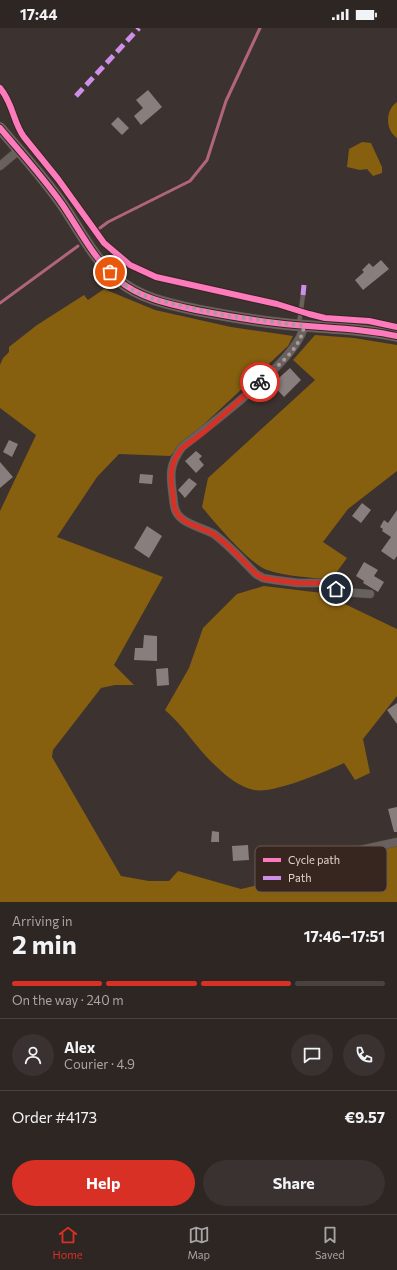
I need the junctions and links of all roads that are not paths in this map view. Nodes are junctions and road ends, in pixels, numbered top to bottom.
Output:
1 (0, 128) edge
2 (19, 150) junction
3 (0, 166) edge
4 (303, 295) dead end
5 (302, 325) junction
6 (397, 336) edge
7 (370, 594) dead end
8 (397, 842) edge
9 (379, 846) edge

1 - 2 street
2 - 3 street
2 - 5 street
4 - 5 lane
5 - 6 street
5 - 7 street
8 - 9 street

